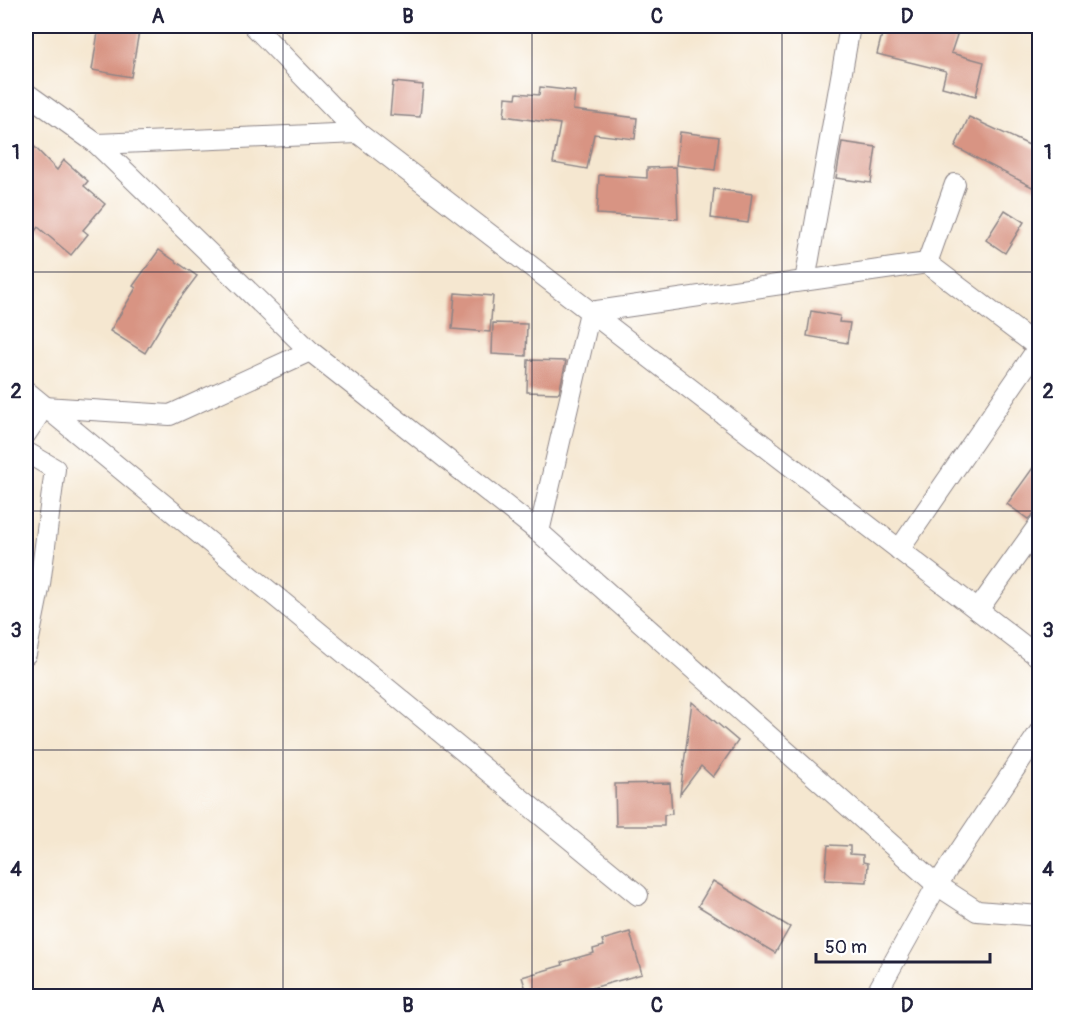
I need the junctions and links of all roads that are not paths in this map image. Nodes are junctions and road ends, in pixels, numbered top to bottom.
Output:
1 (850, 26) edge
2 (265, 29) edge
3 (26, 93) edge
4 (358, 133) junction
5 (97, 144) junction
6 (955, 184) dead end
7 (927, 263) junction
8 (805, 281) junction
9 (591, 312) junction
10 (1039, 346) edge
11 (310, 351) junction
12 (26, 391) edge
13 (44, 407) junction
14 (26, 434) edge
15 (26, 452) edge
16 (1040, 523) edge
17 (539, 532) junction
18 (899, 550) junction
19 (978, 610) junction
20 (26, 654) edge
21 (1040, 658) edge
22 (1040, 730) edge
23 (937, 885) junction
24 (638, 895) dead end
25 (1040, 916) edge
26 (875, 996) edge

1 - 8 street
2 - 4 street
3 - 5 street
4 - 5 street
4 - 9 street
5 - 11 street
6 - 7 street
7 - 8 street
7 - 10 street
8 - 9 street
9 - 17 street
9 - 18 street
10 - 18 street
11 - 13 street
11 - 17 street
12 - 13 street
13 - 14 street
13 - 24 street
15 - 20 street
16 - 19 street
17 - 23 street
18 - 19 street
19 - 21 street
22 - 23 street
23 - 25 street
23 - 26 street

